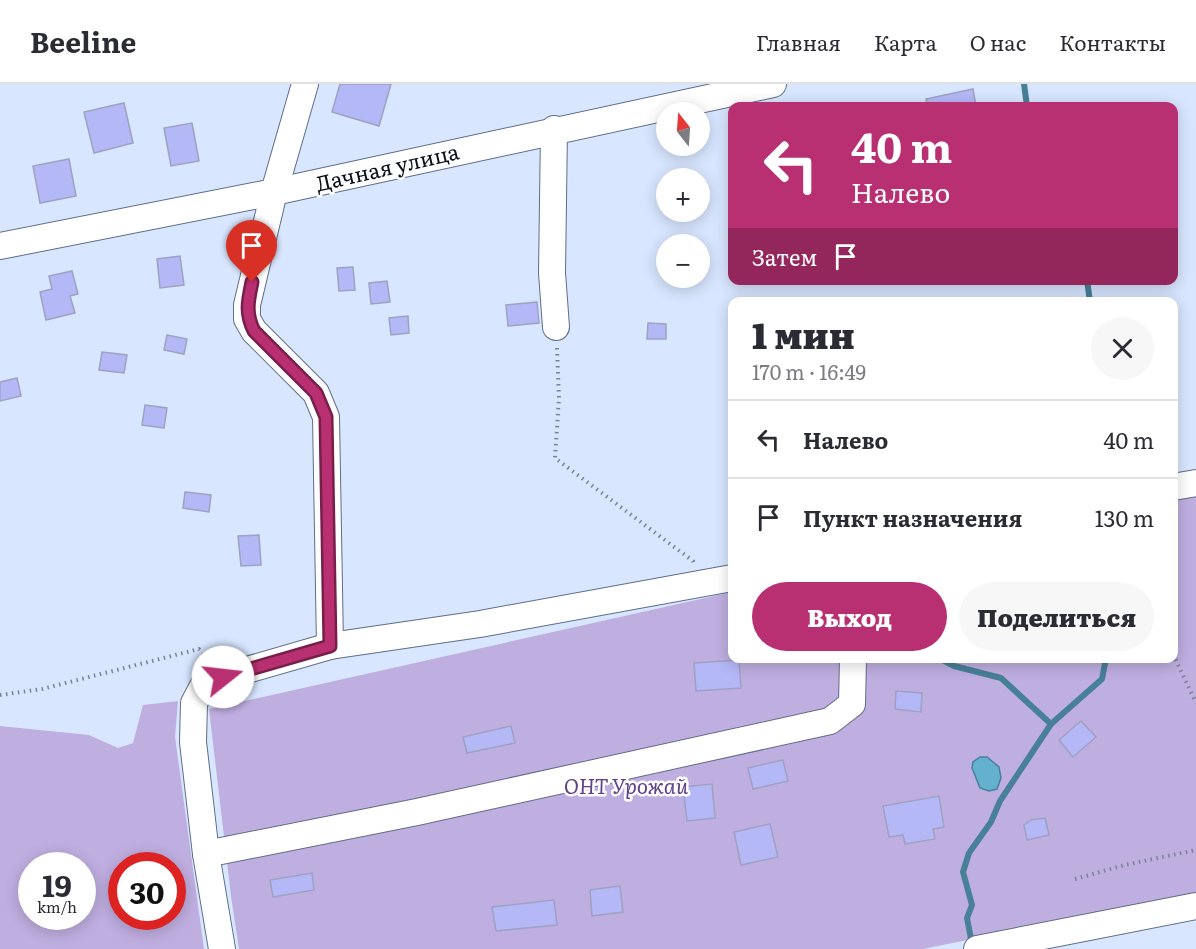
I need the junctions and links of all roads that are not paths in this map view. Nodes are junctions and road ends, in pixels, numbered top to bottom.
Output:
1 (305, 84) edge
2 (773, 84) edge
3 (717, 90) edge
4 (554, 129) junction
5 (274, 192) junction
6 (0, 246) edge
7 (556, 327) road end
8 (1196, 483) edge
9 (1178, 486) edge
10 (728, 579) edge
11 (330, 646) junction
12 (853, 663) edge
13 (206, 854) junction
14 (1196, 906) edge
15 (222, 949) edge
16 (977, 949) edge

1 - 5 street
2 - 3 street, Дачная улица
3 - 4 street, Дачная улица
4 - 5 street, Дачная улица
4 - 7 street
5 - 6 street, Дачная улица
5 - 11 street
8 - 9 street
10 - 11 street
11 - 13 street
12 - 13 street
13 - 15 street
14 - 16 street

